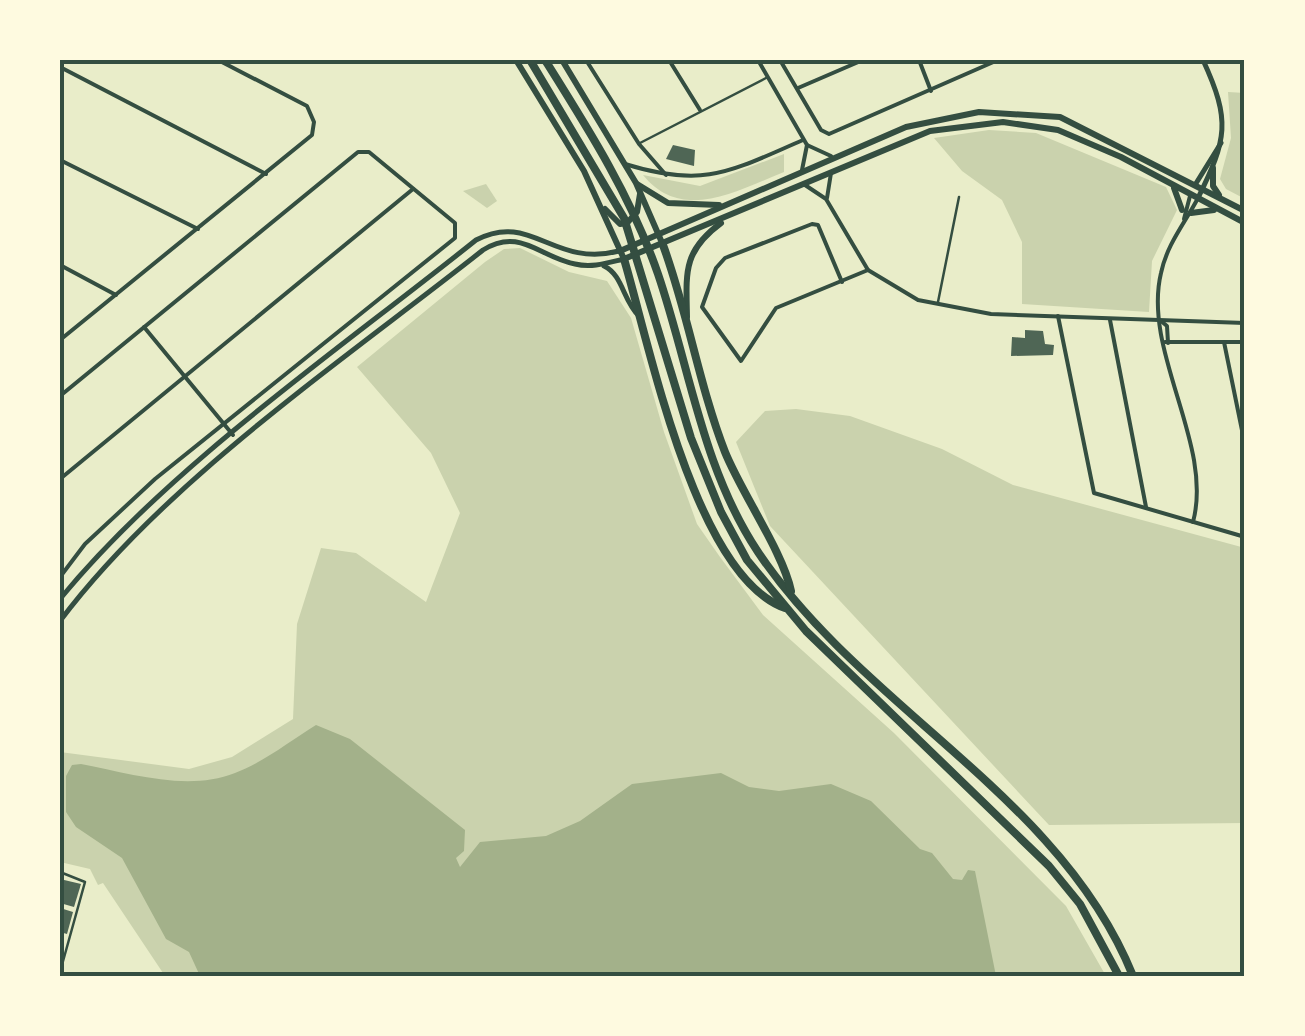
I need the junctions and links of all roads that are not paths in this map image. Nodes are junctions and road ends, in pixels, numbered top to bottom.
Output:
1 (218, 60) edge
2 (516, 60) edge
3 (530, 60) edge
4 (546, 60) edge
5 (562, 60) edge
6 (586, 60) edge
7 (669, 60) edge
8 (758, 60) edge
9 (780, 60) edge
10 (863, 60) edge
11 (919, 60) edge
12 (998, 60) edge
13 (1202, 60) edge
14 (60, 67) edge
15 (768, 76) junction
16 (796, 89) junction
17 (931, 90) junction
18 (700, 110) junction
19 (1223, 141) junction
20 (805, 143) junction
21 (639, 144) junction
22 (837, 158) junction
23 (60, 160) edge
24 (625, 164) junction
25 (1213, 168) junction
26 (831, 173) junction
27 (266, 174) junction
28 (800, 174) junction
29 (667, 176) junction
30 (1170, 182) junction
31 (636, 183) junction
32 (804, 185) junction
33 (1199, 186) junction
34 (413, 189) junction
35 (640, 192) junction
36 (1194, 196) junction
37 (959, 197) dead end
38 (826, 198) junction
39 (1222, 198) junction
40 (600, 202) junction
41 (724, 205) junction
42 (1245, 211) edge
43 (1225, 212) junction
44 (1186, 214) junction
45 (730, 216) junction
46 (1245, 224) edge
47 (198, 229) junction
48 (492, 232) junction
49 (658, 234) junction
50 (496, 242) junction
51 (663, 245) junction
52 (622, 255) junction
53 (601, 264) junction
54 (60, 266) edge
55 (868, 270) junction
56 (676, 281) junction
57 (842, 282) junction
58 (116, 295) junction
59 (636, 300) junction
60 (938, 304) junction
61 (1058, 316) junction
62 (642, 318) junction
63 (1110, 318) junction
64 (1161, 320) junction
65 (1245, 323) edge
66 (144, 327) junction
67 (687, 327) junction
68 (60, 340) edge
69 (1224, 342) junction
70 (1245, 342) edge
71 (1166, 344) junction
72 (184, 374) junction
73 (60, 396) edge
74 (223, 422) junction
75 (233, 435) junction
76 (1245, 445) edge
77 (60, 478) edge
78 (1146, 507) junction
79 (1193, 522) junction
80 (1245, 536) edge
81 (60, 577) edge
82 (792, 595) junction
83 (60, 599) edge
84 (785, 608) junction
85 (60, 621) edge
86 (60, 872) edge
87 (60, 936) edge
88 (69, 938) junction
89 (62, 961) edge
90 (60, 972) edge
91 (1120, 976) edge
92 (1133, 976) edge

1 - 27 street
2 - 40 main road
3 - 84 highway
4 - 82 highway
5 - 24 main road
6 - 21 street
7 - 18 street
8 - 15 street
9 - 16 street
10 - 16 street
11 - 17 street
12 - 17 street
13 - 19 street
14 - 27 street
15 - 18 lane
15 - 20 street
16 - 17 street
18 - 21 lane
19 - 25 street
19 - 33 street
20 - 22 street
20 - 28 street
20 - 29 street
21 - 29 street
22 - 28 main road
22 - 33 main road
23 - 47 street
24 - 29 street
24 - 31 main road
25 - 33 street
25 - 39 main road
26 - 30 main road
26 - 32 main road
26 - 38 street
27 - 47 street
28 - 41 main road
30 - 36 main road
30 - 44 main road
31 - 35 main road
31 - 41 main road
32 - 38 street
32 - 45 main road
33 - 36 street
33 - 39 main road
34 - 66 street
34 - 72 street
34 - 74 street
35 - 40 main road
35 - 49 main road
36 - 43 main road
36 - 44 street
37 - 60 lane
38 - 55 street
39 - 42 main road
40 - 52 main road
41 - 49 main road
43 - 44 main road
43 - 46 main road
44 - 64 street
45 - 51 main road
45 - 67 main road
47 - 58 street
48 - 50 street
48 - 52 street
48 - 75 street
49 - 51 main road
49 - 52 main road
50 - 53 street
50 - 85 street
51 - 52 main road
51 - 56 highway
52 - 53 street
52 - 59 highway
53 - 62 street
54 - 58 street
55 - 57 street
55 - 60 street
56 - 59 highway
56 - 67 highway
57 - 57 street
58 - 68 street
59 - 62 highway
60 - 61 street
61 - 63 street
61 - 78 street
62 - 84 highway
63 - 64 street
63 - 78 street
64 - 65 street
64 - 71 street
66 - 72 street
66 - 73 street
67 - 82 highway
69 - 70 street
69 - 71 street
69 - 76 street
71 - 79 street
72 - 74 street
72 - 77 street
74 - 75 street
74 - 81 street
75 - 83 street
78 - 79 street
79 - 80 street
82 - 92 highway
84 - 91 highway
86 - 88 lane
87 - 88 lane
88 - 89 lane
89 - 90 lane

